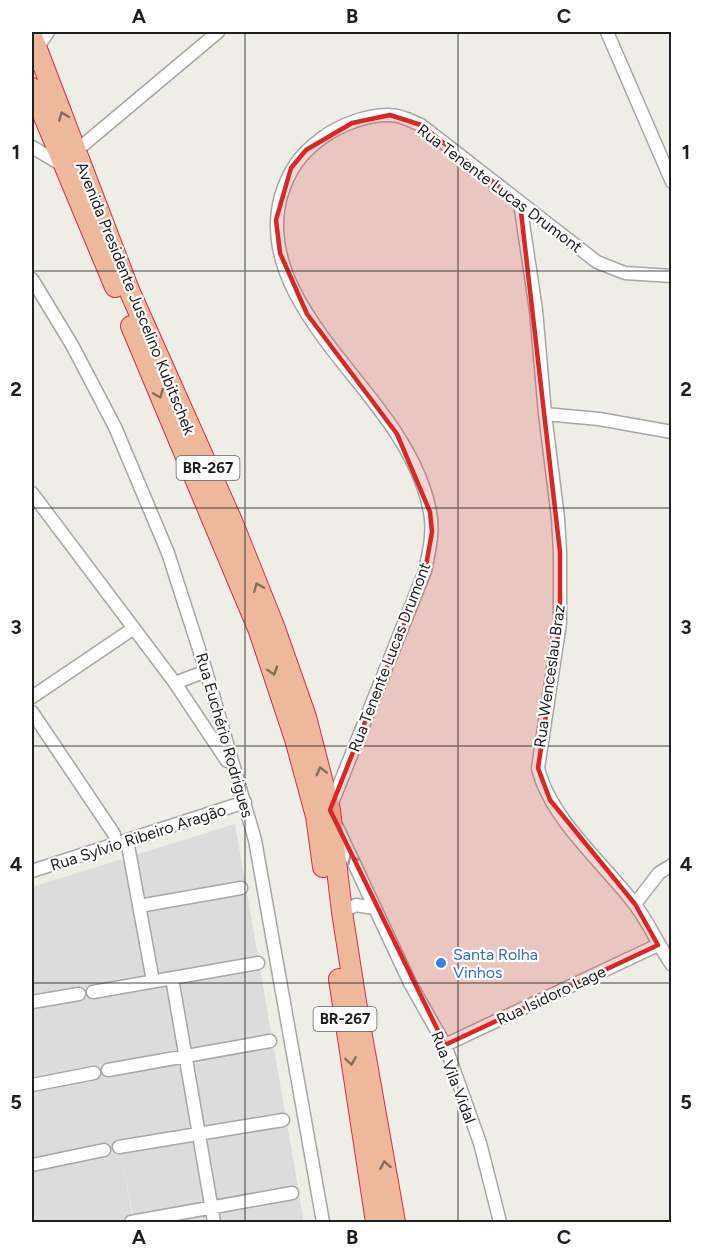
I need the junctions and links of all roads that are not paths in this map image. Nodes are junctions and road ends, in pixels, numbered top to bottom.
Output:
1 (48, 32) edge
2 (218, 32) edge
3 (607, 32) edge
4 (34, 42) edge
5 (52, 88) junction
6 (34, 100) edge
7 (32, 147) edge
8 (70, 159) junction
9 (672, 182) edge
10 (520, 203) junction
11 (672, 276) edge
12 (32, 279) edge
13 (546, 414) junction
14 (672, 432) edge
15 (32, 493) edge
16 (134, 628) junction
17 (207, 672) junction
18 (175, 683) junction
19 (32, 697) edge
20 (32, 712) edge
21 (234, 772) junction
22 (245, 802) junction
23 (330, 810) junction
24 (114, 834) dead end
25 (127, 840) junction
26 (672, 865) edge
27 (32, 871) edge
28 (241, 888) dead end
29 (635, 904) junction
30 (139, 906) junction
31 (374, 908) junction
32 (342, 912) junction
33 (657, 945) junction
34 (258, 963) dead end
35 (672, 965) edge
36 (172, 978) junction
37 (153, 981) junction
38 (93, 992) dead end
39 (79, 994) dead end
40 (32, 1002) edge
41 (270, 1041) dead end
42 (445, 1045) junction
43 (185, 1056) junction
44 (108, 1070) dead end
45 (94, 1073) dead end
46 (32, 1085) edge
47 (283, 1120) dead end
48 (199, 1134) junction
49 (119, 1147) dead end
50 (104, 1150) dead end
51 (32, 1165) edge
52 (292, 1193) dead end
53 (212, 1207) junction
54 (131, 1222) edge
55 (214, 1222) edge
56 (323, 1222) edge
57 (376, 1222) edge
58 (395, 1222) edge
59 (500, 1222) edge

1 - 4 street
2 - 8 street
3 - 9 street
4 - 5 highway, Avenida Presidente Juscelino Kubitschek / BR-267
5 - 6 street
8 -> 5 highway, Avenida Presidente Juscelino Kubitschek / BR-267
6 - 8 highway, Avenida Presidente Juscelino Kubitschek / BR-267
7 - 8 street
23 -> 8 highway, Avenida Presidente Juscelino Kubitschek / BR-267
8 -> 57 highway, Avenida Presidente Juscelino Kubitschek / BR-267
10 - 11 street, Rua Tenente Lucas Drumont
10 - 13 street, Rua Wenceslau Braz
10 - 23 street, Rua Tenente Lucas Drumont
12 - 17 street, Rua Euchério Rodrigues
13 - 14 street
13 - 29 street, Rua Wenceslau Braz
15 - 16 street
16 - 18 street
16 - 19 street
17 - 18 street
17 - 21 street, Rua Euchério Rodrigues
18 - 21 street
20 - 24 street
21 - 22 street, Rua Euchério Rodrigues
22 - 25 street, Rua Sylvio Ribeiro Aragão
22 - 56 street, Rua Euchério Rodrigues
31 -> 23 street, Rua Vila Vidal
23 - 32 highway, Avenida Presidente Juscelino Kubitschek / BR-267
25 - 27 street, Rua Sylvio Ribeiro Aragão
25 - 30 street
26 - 29 street
28 - 30 street
29 - 33 street, Rua Wenceslau Braz
30 - 37 street
31 - 32 street
31 - 42 street, Rua Vila Vidal
58 -> 32 highway, Avenida Presidente Juscelino Kubitschek / BR-267
33 - 35 street, Rua Wenceslau Braz
33 - 42 street, Rua Isidoro Lage
34 - 36 street
36 - 37 street
36 - 43 street
37 - 38 street
39 - 40 street
41 - 43 street
42 - 59 street, Rua Vila Vidal
43 - 44 street
43 - 48 street
45 - 46 street
47 - 48 street
48 - 49 street
48 - 53 street
50 - 51 street
52 - 53 street
53 - 54 street
53 - 55 street

